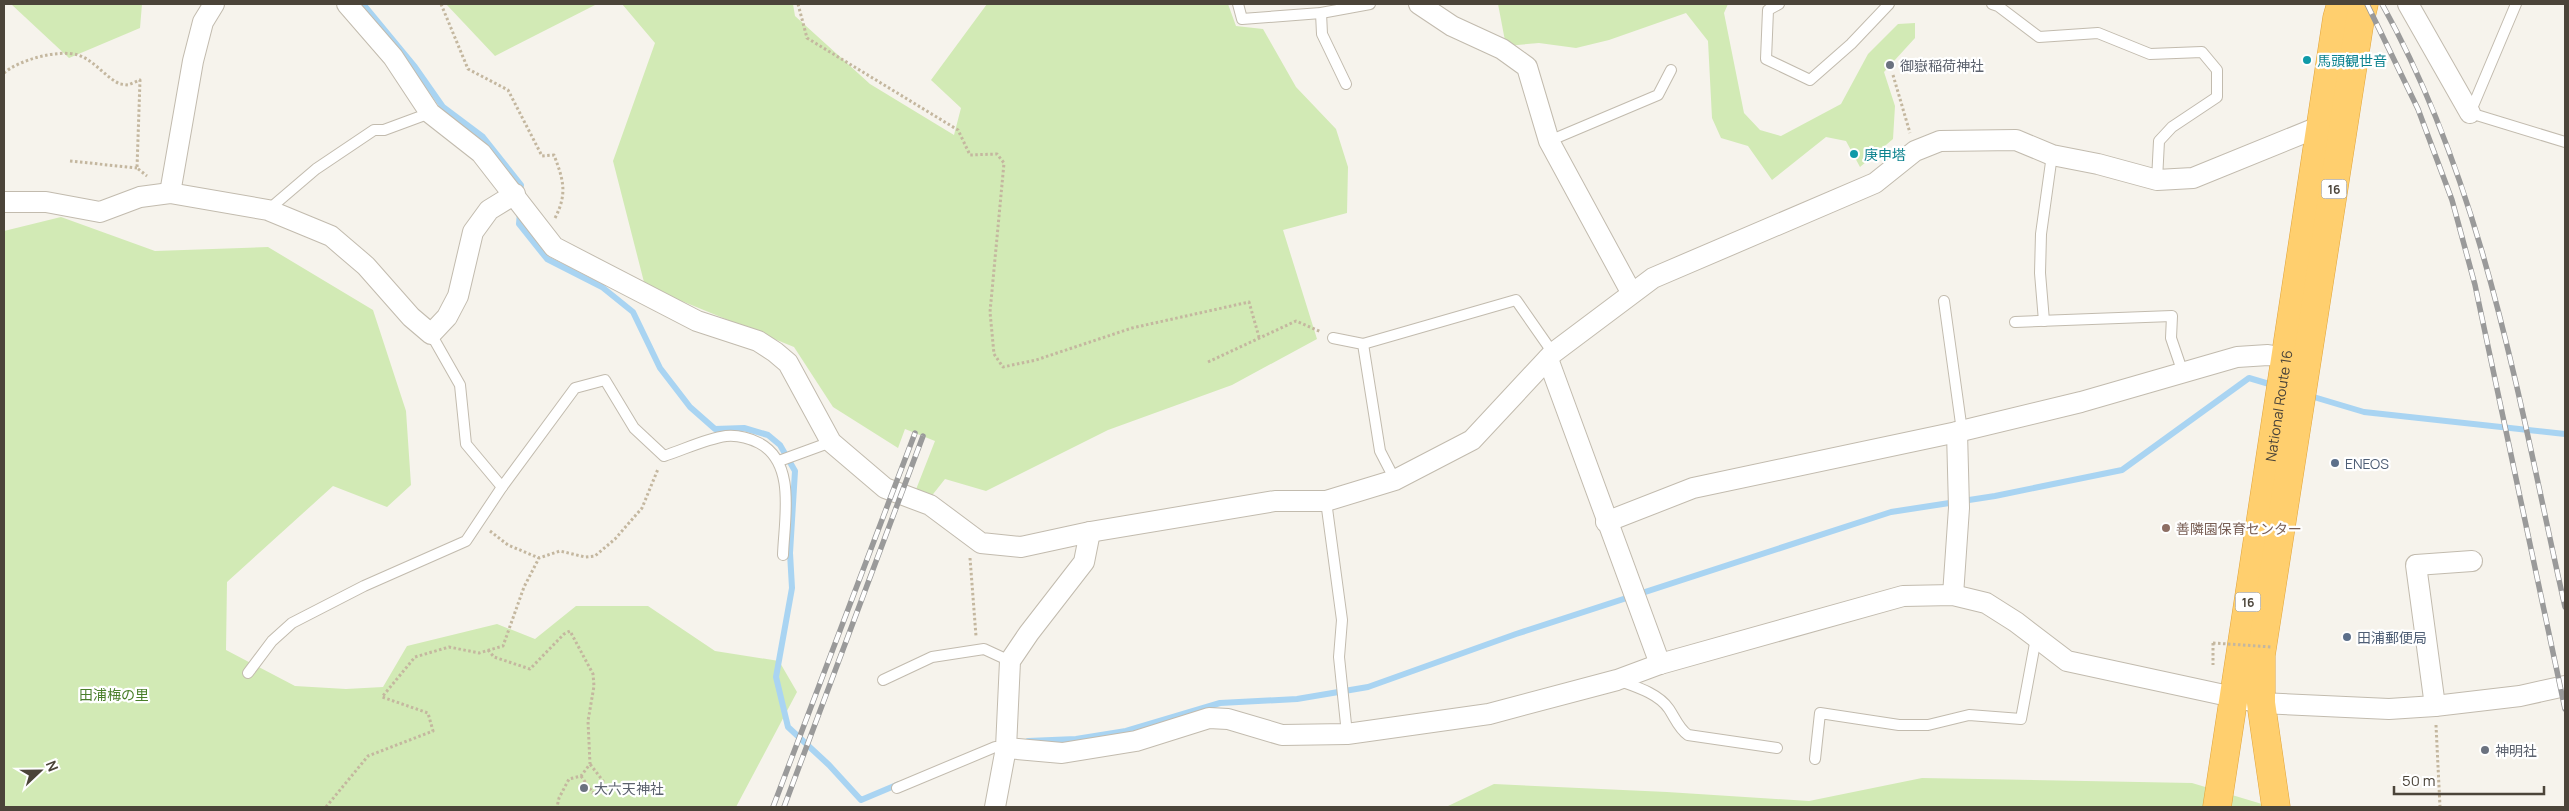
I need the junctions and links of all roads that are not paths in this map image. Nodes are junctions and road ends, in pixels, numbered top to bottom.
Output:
1 (214, 4) edge
2 (347, 4) edge
3 (1238, 4) edge
4 (1370, 4) edge
5 (1419, 4) edge
6 (1779, 4) edge
7 (1889, 4) edge
8 (1992, 4) edge
9 (2341, 4) edge
10 (2364, 4) edge
11 (2408, 4) edge
12 (2516, 4) edge
13 (1321, 13) junction
14 (1671, 70) dead end
15 (1346, 84) dead end
16 (430, 113) junction
17 (2470, 113) junction
18 (2321, 126) junction
19 (1549, 141) junction
20 (2565, 142) edge
21 (2052, 155) junction
22 (2157, 180) junction
23 (170, 192) junction
24 (514, 194) junction
25 (4, 202) edge
26 (268, 210) junction
27 (1631, 292) junction
28 (1944, 301) dead end
29 (2044, 321) junction
30 (2015, 322) dead end
31 (431, 334) junction
32 (1333, 338) road end
33 (1363, 344) junction
34 (1551, 356) junction
35 (2296, 365) junction
36 (2183, 373) junction
37 (2290, 400) junction
38 (1960, 432) junction
39 (831, 442) junction
40 (779, 461) junction
41 (1395, 480) junction
42 (502, 487) junction
43 (1326, 501) junction
44 (1606, 522) junction
45 (1090, 532) junction
46 (783, 556) dead end
47 (2472, 561) dead end
48 (1953, 595) junction
49 (2036, 638) junction
50 (1010, 661) junction
51 (1660, 664) junction
52 (248, 673) dead end
53 (883, 680) dead end
54 (1617, 680) junction
55 (2565, 686) edge
56 (2234, 697) junction
57 (2261, 703) junction
58 (2435, 706) junction
59 (1347, 734) junction
60 (1006, 748) junction
61 (1777, 748) dead end
62 (1814, 759) dead end
63 (897, 788) dead end
64 (995, 807) edge
65 (2217, 807) edge
66 (2276, 807) edge

1 - 23 street
2 - 16 street
3 - 13 lane
4 - 13 lane
5 - 19 street
6 - 7 lane
8 - 22 lane
9 - 18 highway, National Route 16 / 16
10 - 35 highway, National Route 16 / 16
11 - 17 street
12 - 17 lane
13 - 15 lane
14 - 19 lane
16 - 24 street
16 - 26 lane
17 - 20 lane
18 - 22 street
18 - 35 highway, National Route 16 / 16
19 - 27 street
21 - 22 street
21 - 27 street
21 - 29 lane
23 - 25 street
23 - 26 street
24 - 31 street
24 - 39 street
26 - 31 street
27 - 34 street
28 - 38 lane
29 - 30 lane
29 - 36 lane
31 - 42 lane
32 - 33 lane
33 - 34 lane
33 - 41 lane
34 - 41 street
34 - 44 street
35 - 36 street
35 - 37 highway, National Route 16 / 16
36 - 38 street
37 - 56 highway, National Route 16 / 16
37 - 57 highway, National Route 16 / 16
38 - 44 street
38 - 48 street
39 - 40 lane
39 - 45 street
40 - 42 lane
40 - 46 lane
41 - 43 street
42 - 52 lane
43 - 45 street
43 - 59 lane
44 - 51 street
45 - 50 street
47 - 58 street
48 - 49 street
48 - 51 street
49 - 56 street
49 - 62 lane
50 - 53 lane
50 - 60 street
51 - 54 street
54 - 59 street
54 - 61 lane
55 - 58 street
56 - 57 street
56 - 65 highway, National Route 16 / 16
57 - 58 street
57 - 66 highway, National Route 16 / 16
59 - 60 street
60 - 63 lane
60 - 64 street

